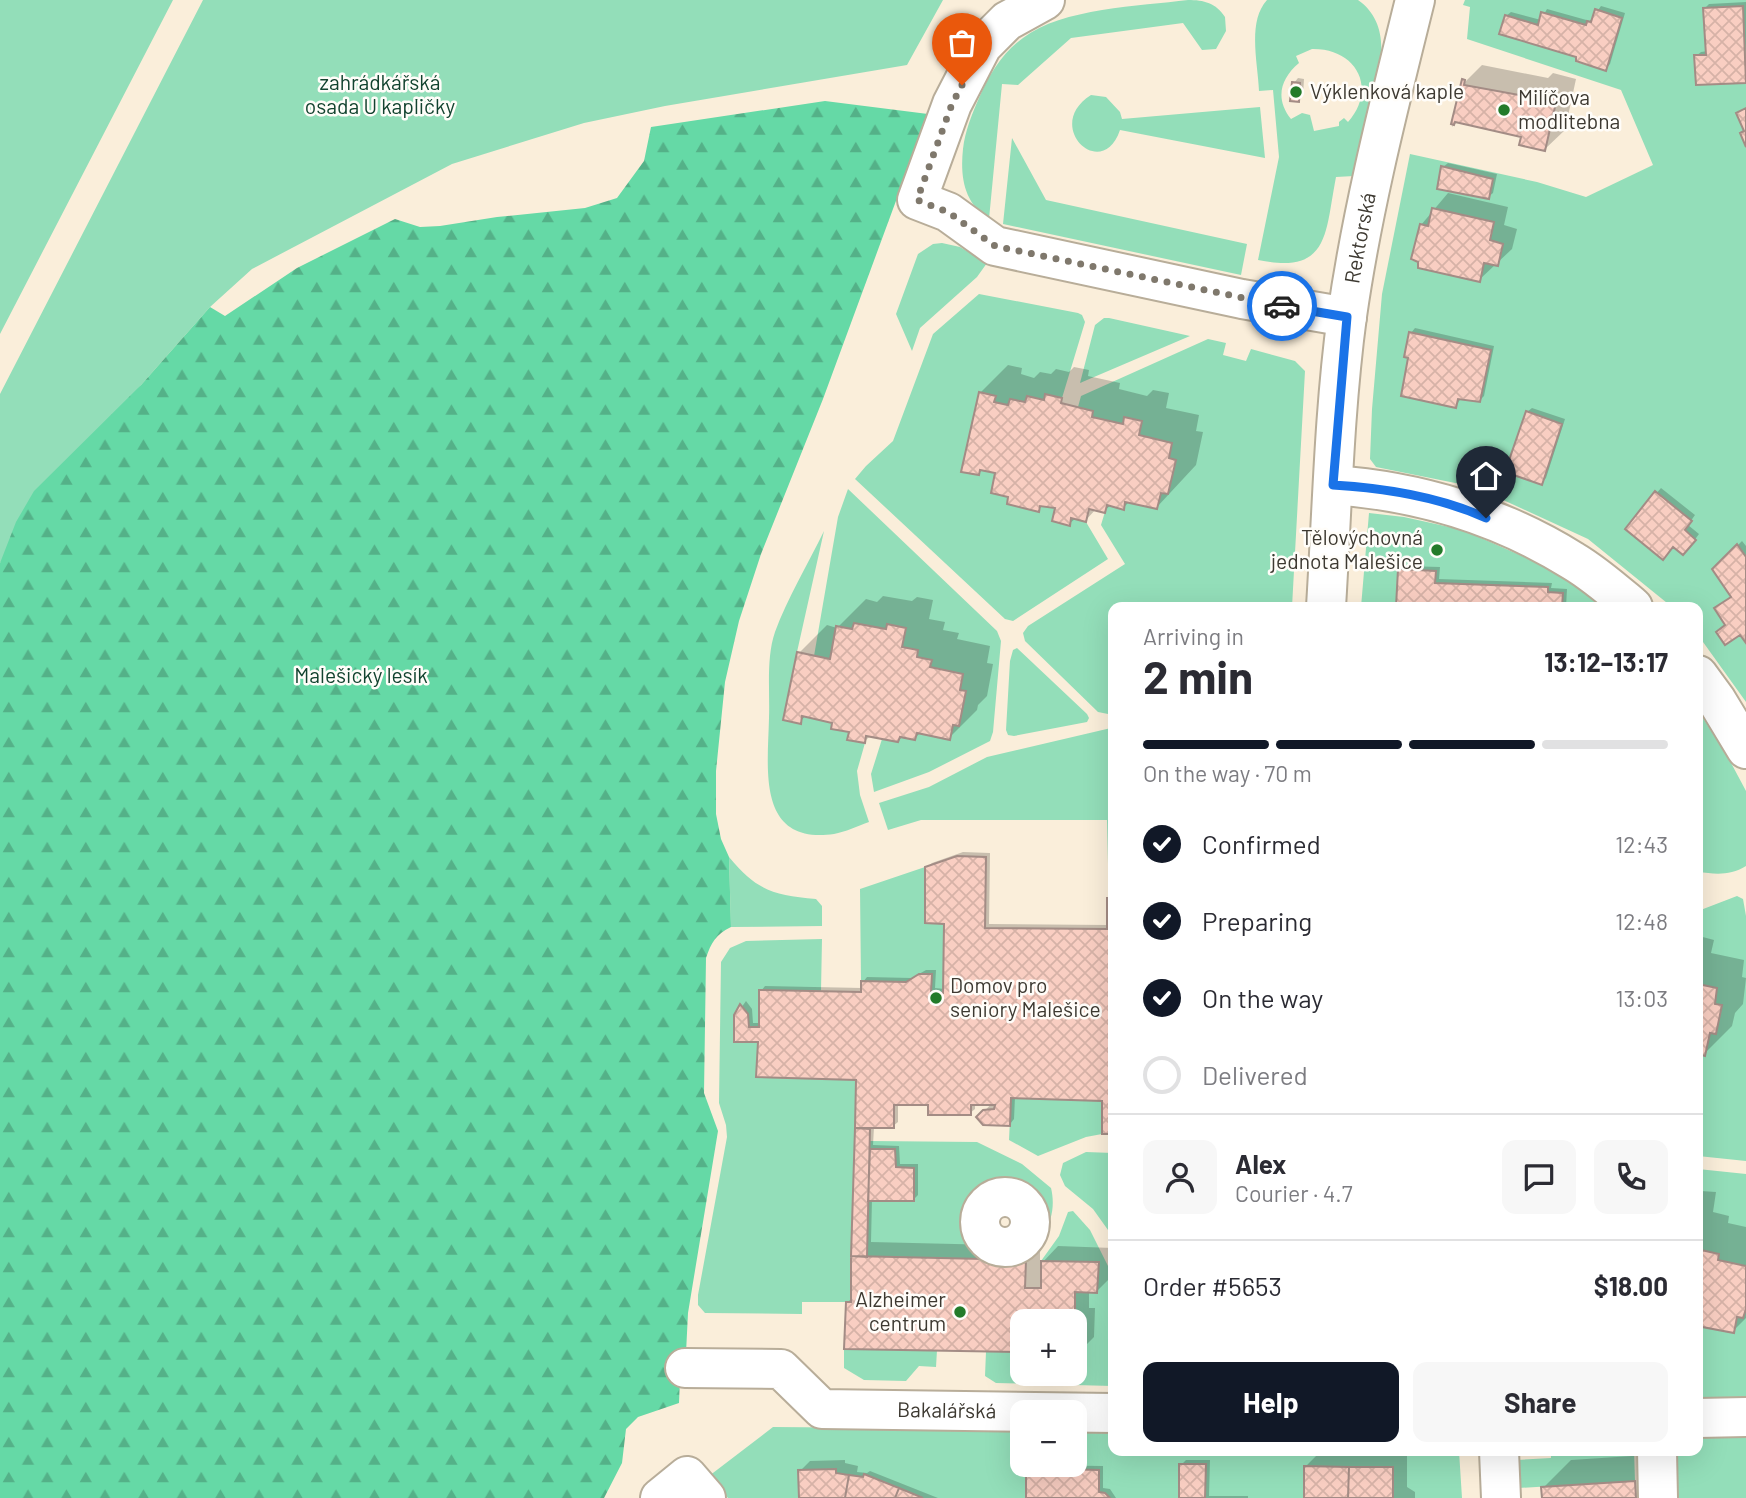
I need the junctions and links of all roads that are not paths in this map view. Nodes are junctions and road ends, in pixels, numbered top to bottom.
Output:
1 (1045, 0) edge
2 (1415, 0) edge
3 (1347, 317) junction
4 (1333, 485) junction
5 (1326, 602) edge
6 (1627, 602) edge
7 (1703, 682) edge
8 (1746, 749) edge
9 (685, 1368) dead end
10 (1108, 1413) edge
11 (1746, 1417) edge
12 (1703, 1418) edge
13 (1499, 1456) edge
14 (1657, 1456) edge
15 (1501, 1498) edge
16 (1658, 1498) edge

1 - 3 street
2 - 3 street, Rektorská
3 - 4 street, Rektorská
4 - 5 street, Rektorská
4 - 6 street
7 - 8 street
9 - 10 street, Bakalářská
11 - 12 street
13 - 15 street
14 - 16 street

